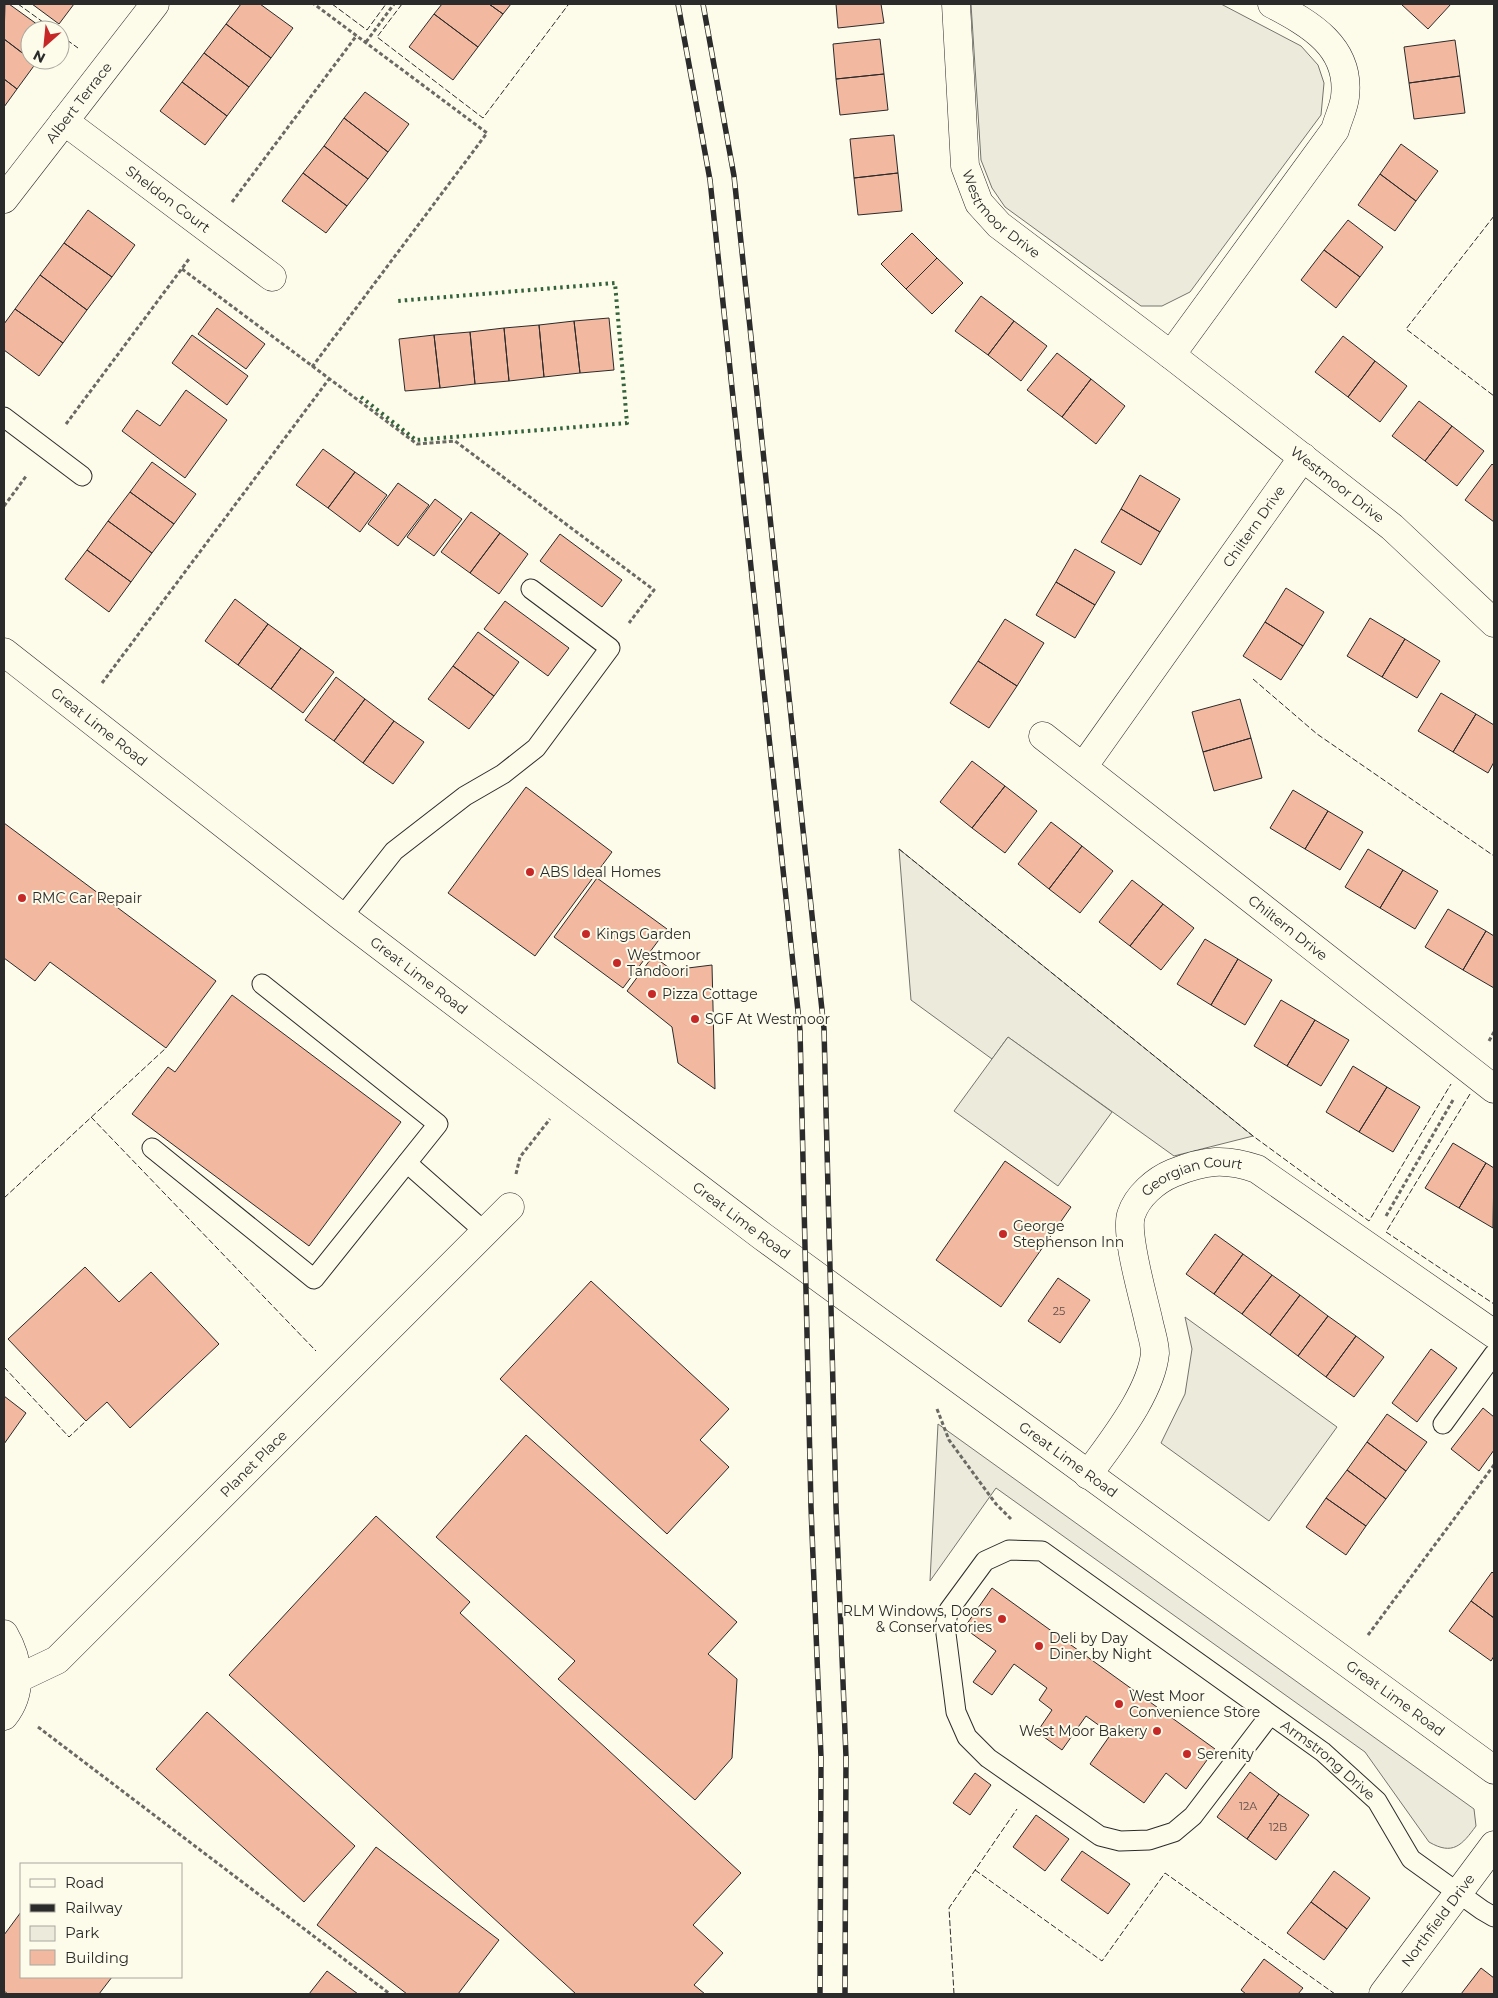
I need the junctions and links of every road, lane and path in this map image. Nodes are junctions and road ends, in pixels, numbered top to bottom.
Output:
1 (155, 4) edge
2 (314, 4) edge
3 (394, 4) edge
4 (956, 4) edge
5 (1272, 4) edge
6 (357, 35) junction
7 (366, 42) junction
8 (64, 121) junction
9 (4, 199) edge
10 (210, 230) junction
11 (182, 268) junction
12 (272, 277) dead end
13 (1171, 354) junction
14 (312, 366) junction
15 (329, 379) junction
16 (4, 417) edge
17 (46, 449) junction
18 (1303, 457) junction
19 (82, 476) dead end
20 (4, 506) edge
21 (531, 589) dead end
22 (1494, 623) edge
23 (610, 648) junction
24 (4, 652) edge
25 (80, 712) junction
26 (1043, 736) dead end
27 (1083, 767) junction
28 (342, 917) junction
29 (262, 984) dead end
30 (1494, 1032) edge
31 (1470, 1070) junction
32 (1494, 1089) edge
33 (571, 1092) junction
34 (152, 1148) dead end
35 (407, 1163) junction
36 (510, 1207) joint
37 (485, 1232) junction
38 (1368, 1247) junction
39 (1494, 1334) edge
40 (1494, 1354) edge
41 (936, 1404) dead end
42 (1443, 1424) dead end
43 (1494, 1465) edge
44 (1088, 1475) junction
45 (1042, 1551) junction
46 (4, 1634) edge
47 (1348, 1663) junction
48 (18, 1679) junction
49 (8, 1711) edge
50 (1270, 1715) junction
51 (1494, 1770) edge
52 (1494, 1845) edge
53 (1458, 1893) junction
54 (1494, 1917) edge
55 (390, 1994) edge
56 (1383, 1994) edge

1 - 8 street, Albert Terrace
2 - 6 path
3 - 7 path
4 - 13 street, Westmoor Drive
5 - 13 street
6 - 7 path
6 - 10 path
7 - 14 path
8 - 9 street, Albert Terrace
8 - 10 street, Sheldon Court
10 - 11 path
10 - 12 street, Sheldon Court
11 - 14 path
11 - 17 path
13 - 18 street, Westmoor Drive
14 - 15 path
15 - 23 path
15 - 25 path
16 - 17 lane
17 - 19 lane
17 - 20 path
18 - 22 street, Westmoor Drive
18 - 27 street, Chiltern Drive
21 - 23 lane
23 - 28 lane
24 - 25 street, Great Lime Road
25 - 28 street, Great Lime Road
26 - 27 street, Chiltern Drive
27 - 31 street, Chiltern Drive
28 - 33 street, Great Lime Road
29 - 35 lane
30 - 31 path
31 - 32 street, Chiltern Drive
31 - 38 path
33 - 36 path
33 - 44 street, Great Lime Road
34 - 35 lane
35 - 37 lane
36 - 37 street, Planet Place
37 - 48 street, Planet Place
38 - 39 street, Georgian Court
38 - 44 street, Georgian Court
40 - 42 lane
41 - 45 path
43 - 47 path
44 - 47 street, Great Lime Road
45 - 50 lane, Armstrong Drive
45 - 50 lane
46 - 48 street
47 - 51 street, Great Lime Road
48 - 49 street
49 - 55 path
50 - 53 lane, Armstrong Drive
52 - 53 street, Northfield Drive
53 - 54 lane, Armstrong Drive
53 - 56 street, Northfield Drive

